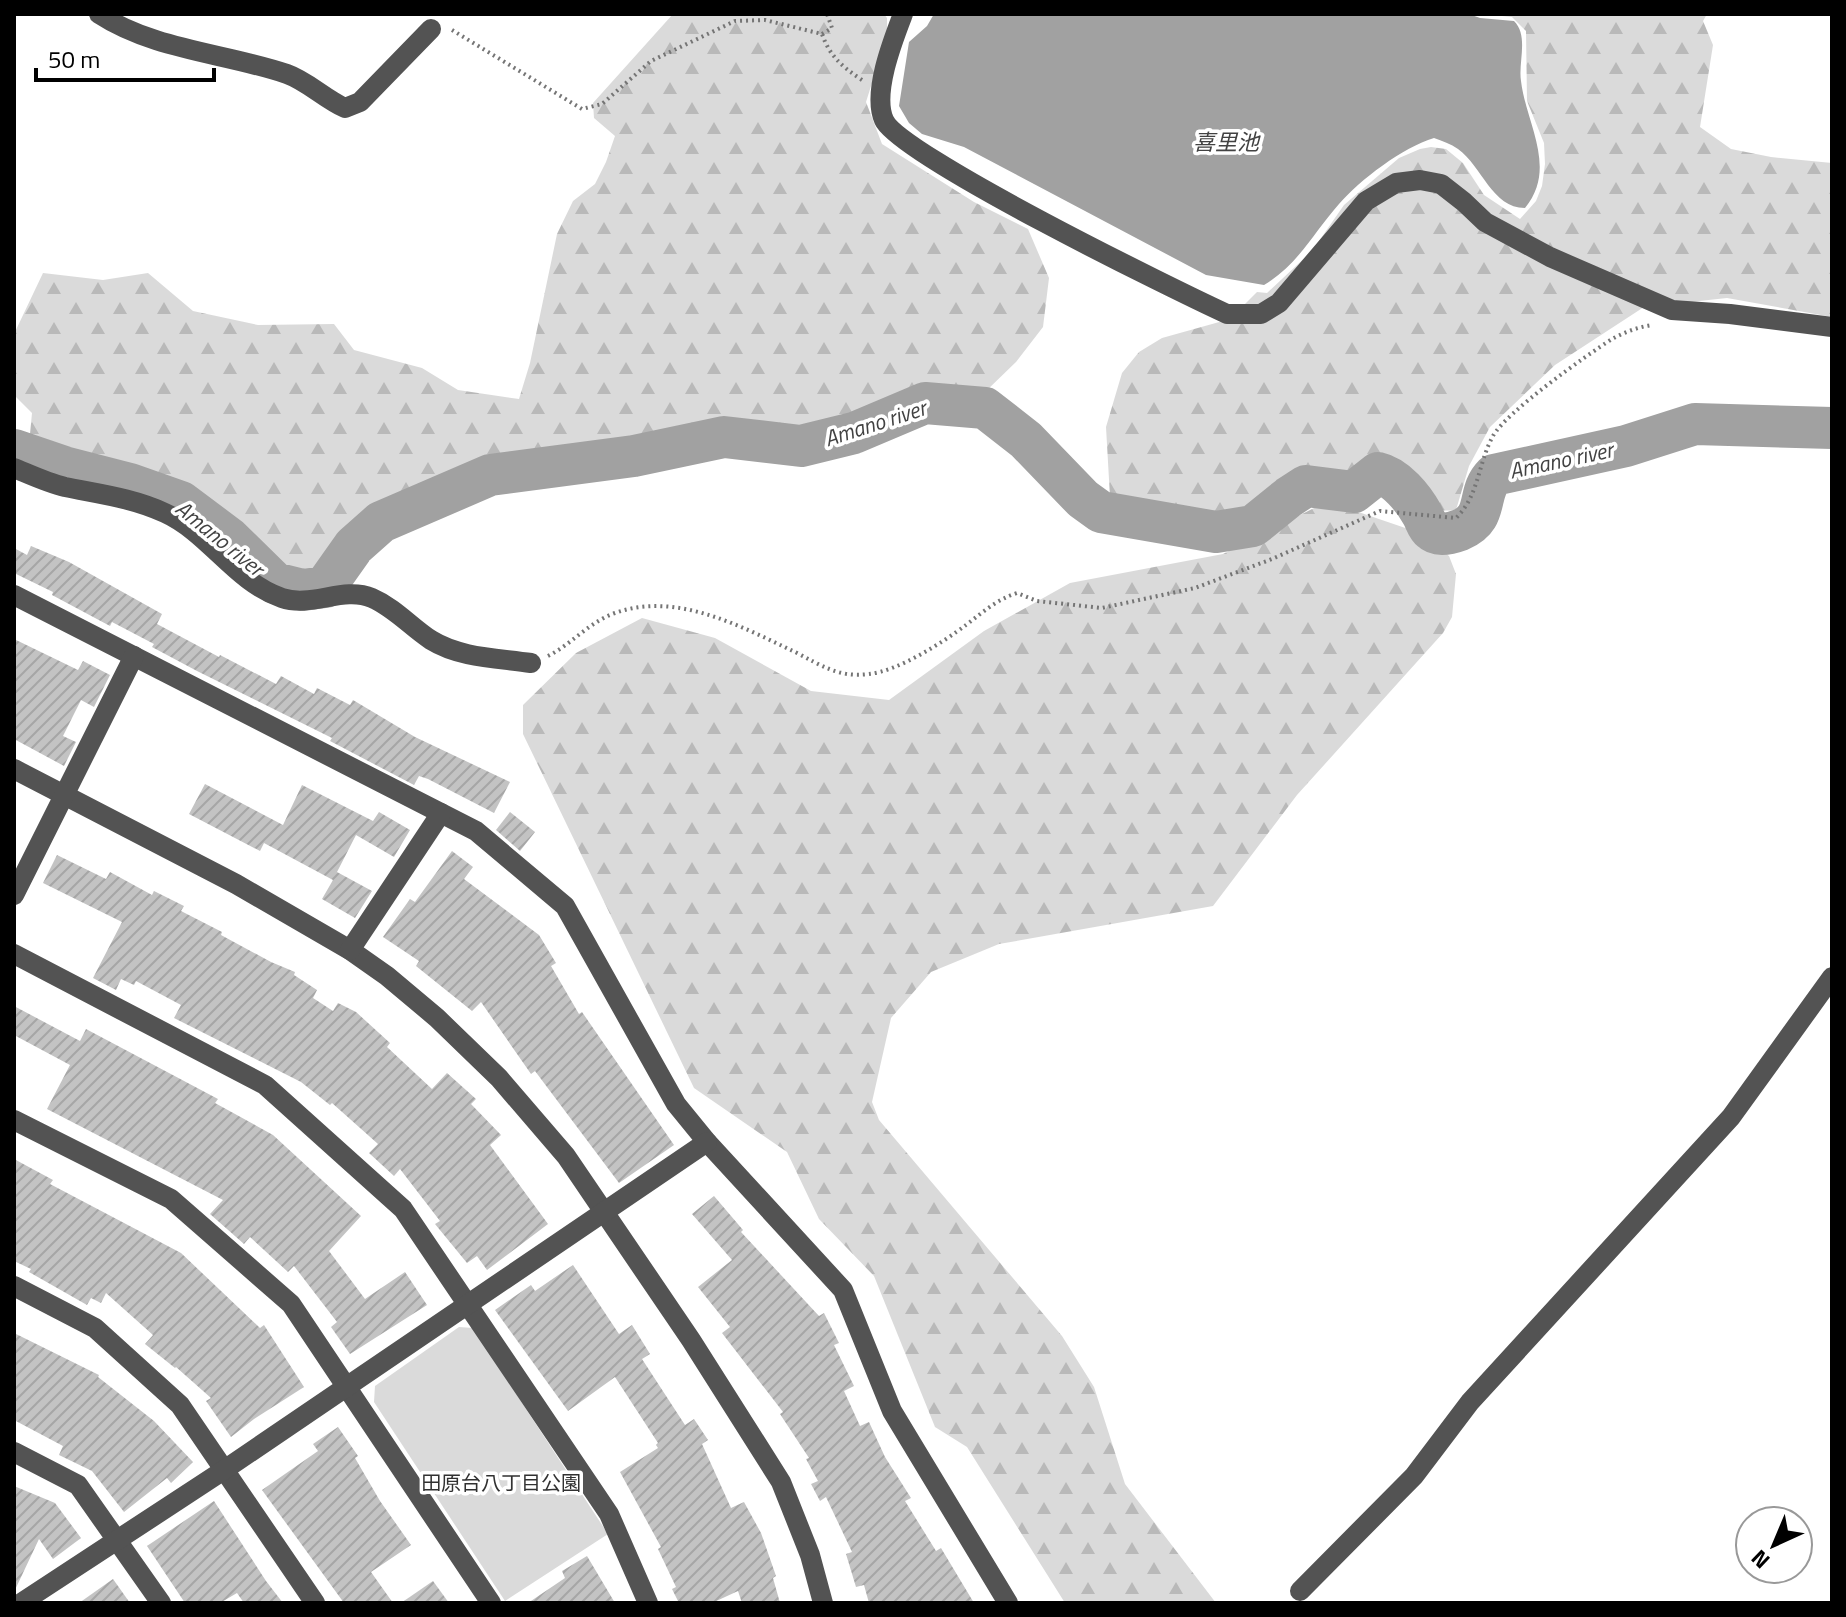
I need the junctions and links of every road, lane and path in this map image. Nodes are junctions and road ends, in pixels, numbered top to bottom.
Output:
1 (99, 14) edge
2 (827, 14) edge
3 (903, 14) edge
4 (431, 29) joint
5 (822, 34) junction
6 (881, 94) junction
7 (1693, 313) junction
8 (1832, 327) edge
9 (14, 468) edge
10 (14, 595) edge
11 (134, 656) junction
12 (531, 663) joint
13 (14, 769) edge
14 (63, 794) junction
15 (441, 813) junction
16 (14, 895) edge
17 (350, 950) junction
18 (14, 954) edge
19 (1832, 977) edge
20 (14, 1120) edge
21 (707, 1142) junction
22 (602, 1211) junction
23 (14, 1286) edge
24 (467, 1302) junction
25 (345, 1386) junction
26 (14, 1452) edge
27 (224, 1470) junction
28 (118, 1539) junction
29 (1300, 1591) dead end
30 (21, 1603) edge
31 (161, 1603) edge
32 (315, 1603) edge
33 (491, 1603) edge
34 (648, 1603) edge
35 (823, 1603) edge
36 (1008, 1603) edge

1 - 4 street
2 - 5 path
3 - 6 street
4 - 5 path
5 - 6 path
6 - 7 street
7 - 8 street
7 - 12 path
9 - 12 street
10 - 11 street
11 - 14 street
11 - 15 street
13 - 14 street
14 - 16 street
14 - 17 street
15 - 17 street
15 - 21 street
17 - 22 street
18 - 24 street
19 - 29 street
20 - 25 street
21 - 22 street
21 - 36 street
22 - 24 street
22 - 35 street
23 - 27 street
24 - 25 street
24 - 34 street
25 - 27 street
25 - 33 street
26 - 28 street
27 - 28 street
27 - 32 street
28 - 30 street
28 - 31 street

